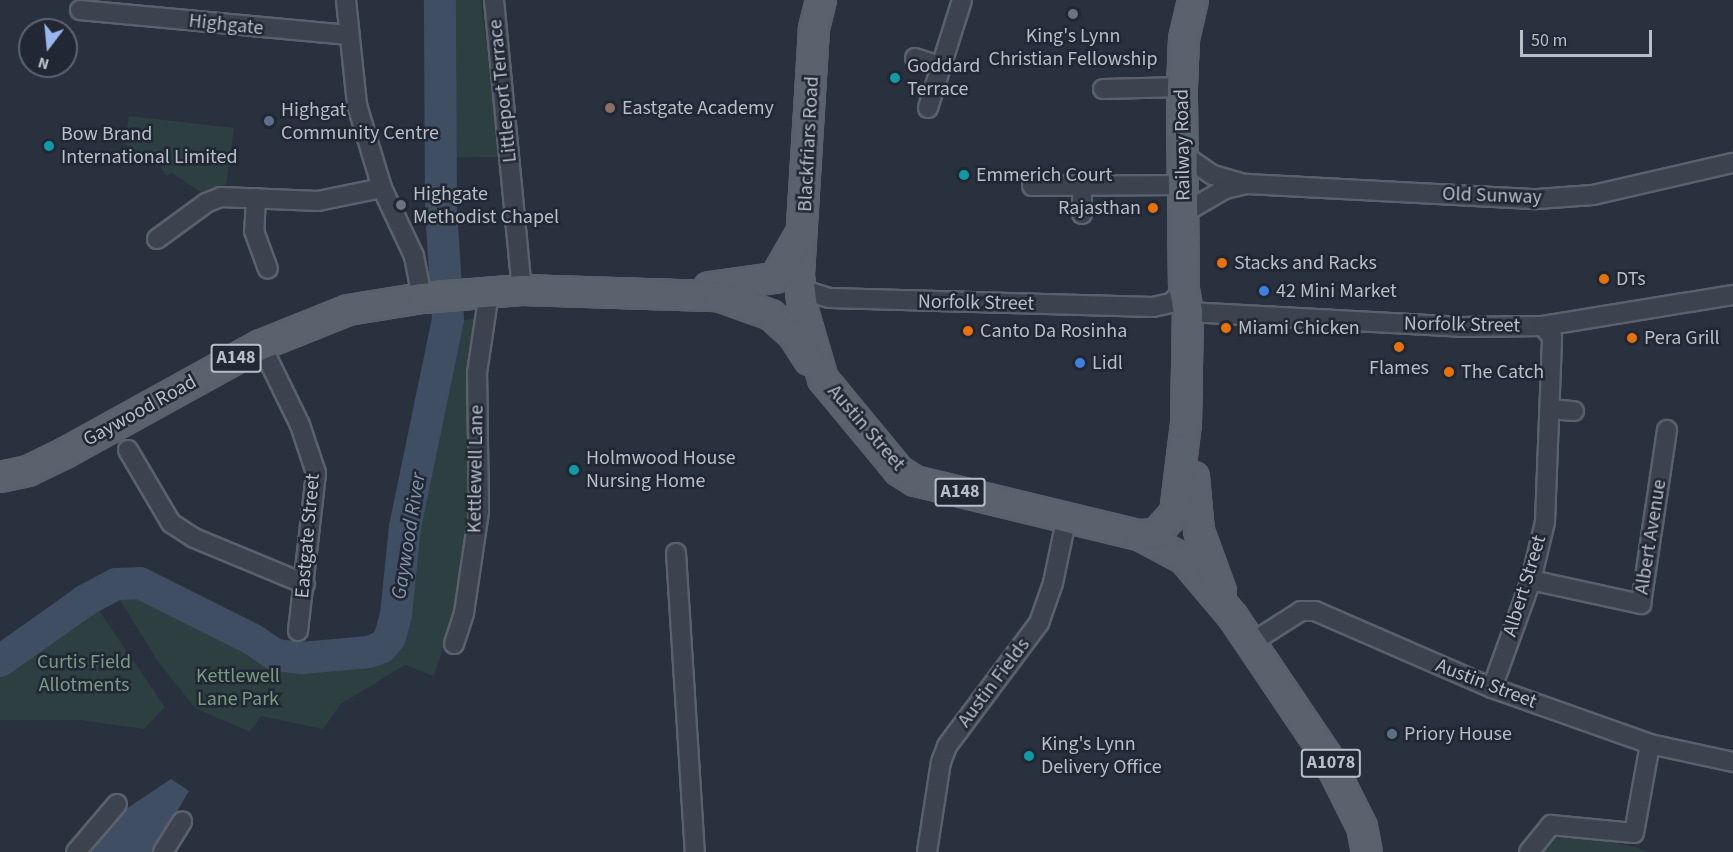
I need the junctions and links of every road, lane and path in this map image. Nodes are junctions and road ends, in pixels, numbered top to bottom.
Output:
1 (346, 0) edge
2 (494, 0) edge
3 (821, 0) edge
4 (962, 0) edge
5 (1192, 0) edge
6 (105, 6) edge
7 (80, 10) dead end
8 (348, 35) junction
9 (915, 58) dead end
10 (940, 66) junction
11 (1182, 87) junction
12 (1103, 89) dead end
13 (928, 108) dead end
14 (1184, 155) junction
15 (1733, 163) edge
16 (1247, 184) junction
17 (1184, 185) junction
18 (1032, 186) dead end
19 (1082, 186) junction
20 (382, 189) junction
21 (256, 198) junction
22 (1184, 213) junction
23 (1082, 214) dead end
24 (805, 220) junction
25 (157, 239) dead end
26 (268, 269) dead end
27 (800, 289) junction
28 (522, 290) junction
29 (669, 292) junction
30 (489, 293) junction
31 (1733, 295) edge
32 (422, 298) junction
33 (1186, 301) junction
34 (1543, 326) junction
35 (261, 345) junction
36 (823, 379) junction
37 (1550, 409) junction
38 (1574, 411) dead end
39 (1186, 424) junction
40 (1667, 430) dead end
41 (128, 450) dead end
42 (1, 477) edge
43 (1067, 516) junction
44 (1139, 535) junction
45 (676, 554) dead end
46 (1531, 580) junction
47 (305, 584) junction
48 (1233, 617) junction
49 (298, 631) dead end
50 (1251, 643) junction
51 (454, 644) dead end
52 (1492, 688) junction
53 (1650, 744) junction
54 (1733, 762) edge
55 (117, 804) dead end
56 (182, 821) dead end
57 (76, 852) edge
58 (163, 852) edge
59 (695, 852) edge
60 (927, 852) edge
61 (1367, 852) edge
62 (1529, 852) edge

1 - 8 street
2 - 28 street, Littleport Terrace
3 - 24 main road, Blackfriars Road / A148
4 - 10 street
5 - 11 main road, Railway Road
6 - 7 street, Highgate
6 - 8 street, Highgate
8 - 20 street
9 - 10 street
10 - 13 street
11 - 12 street
11 - 14 main road, Railway Road
14 - 16 street, Old Sunway
14 - 17 main road, Railway Road
15 - 16 street, Old Sunway
16 - 22 street, Old Sunway
17 - 19 street
17 - 22 main road, Railway Road
18 - 19 street
19 - 23 street
20 - 21 street
20 - 32 street
21 - 25 street
21 - 26 street
22 - 33 main road, Railway Road
24 - 27 main road, Blackfriars Road / A148
24 - 29 main road, A148
27 - 33 street, Norfolk Street
27 - 36 main road, Austin Street / A148
28 - 29 main road, A148
28 - 30 main road, Gaywood Road / A148
29 - 36 main road, A148
30 - 32 main road, Gaywood Road / A148
30 - 51 street, Kettlewell Lane
31 - 34 street, Norfolk Street
32 - 35 main road, Gaywood Road / A148
33 - 34 street, Norfolk Street
33 - 39 main road, Railway Road
34 - 37 street, Albert Street
35 - 42 main road, Gaywood Road / A148
35 - 47 street, Eastgate Street
36 - 43 main road, Austin Street / A148
37 - 38 street
37 - 46 street, Albert Street
39 - 44 main road
39 - 48 main road
40 - 46 street, Albert Avenue
41 - 47 street
43 - 44 main road, Austin Street / A148
43 - 60 street, Austin Fields
44 - 48 main road, A1078
45 - 59 street
46 - 52 street, Albert Street
47 - 49 street, Eastgate Street
48 - 50 main road, A1078
50 - 52 street, Austin Street
50 - 61 main road, A1078
52 - 53 street, Austin Street
53 - 54 street, Austin Street
53 - 62 street
55 - 57 street
56 - 58 street

